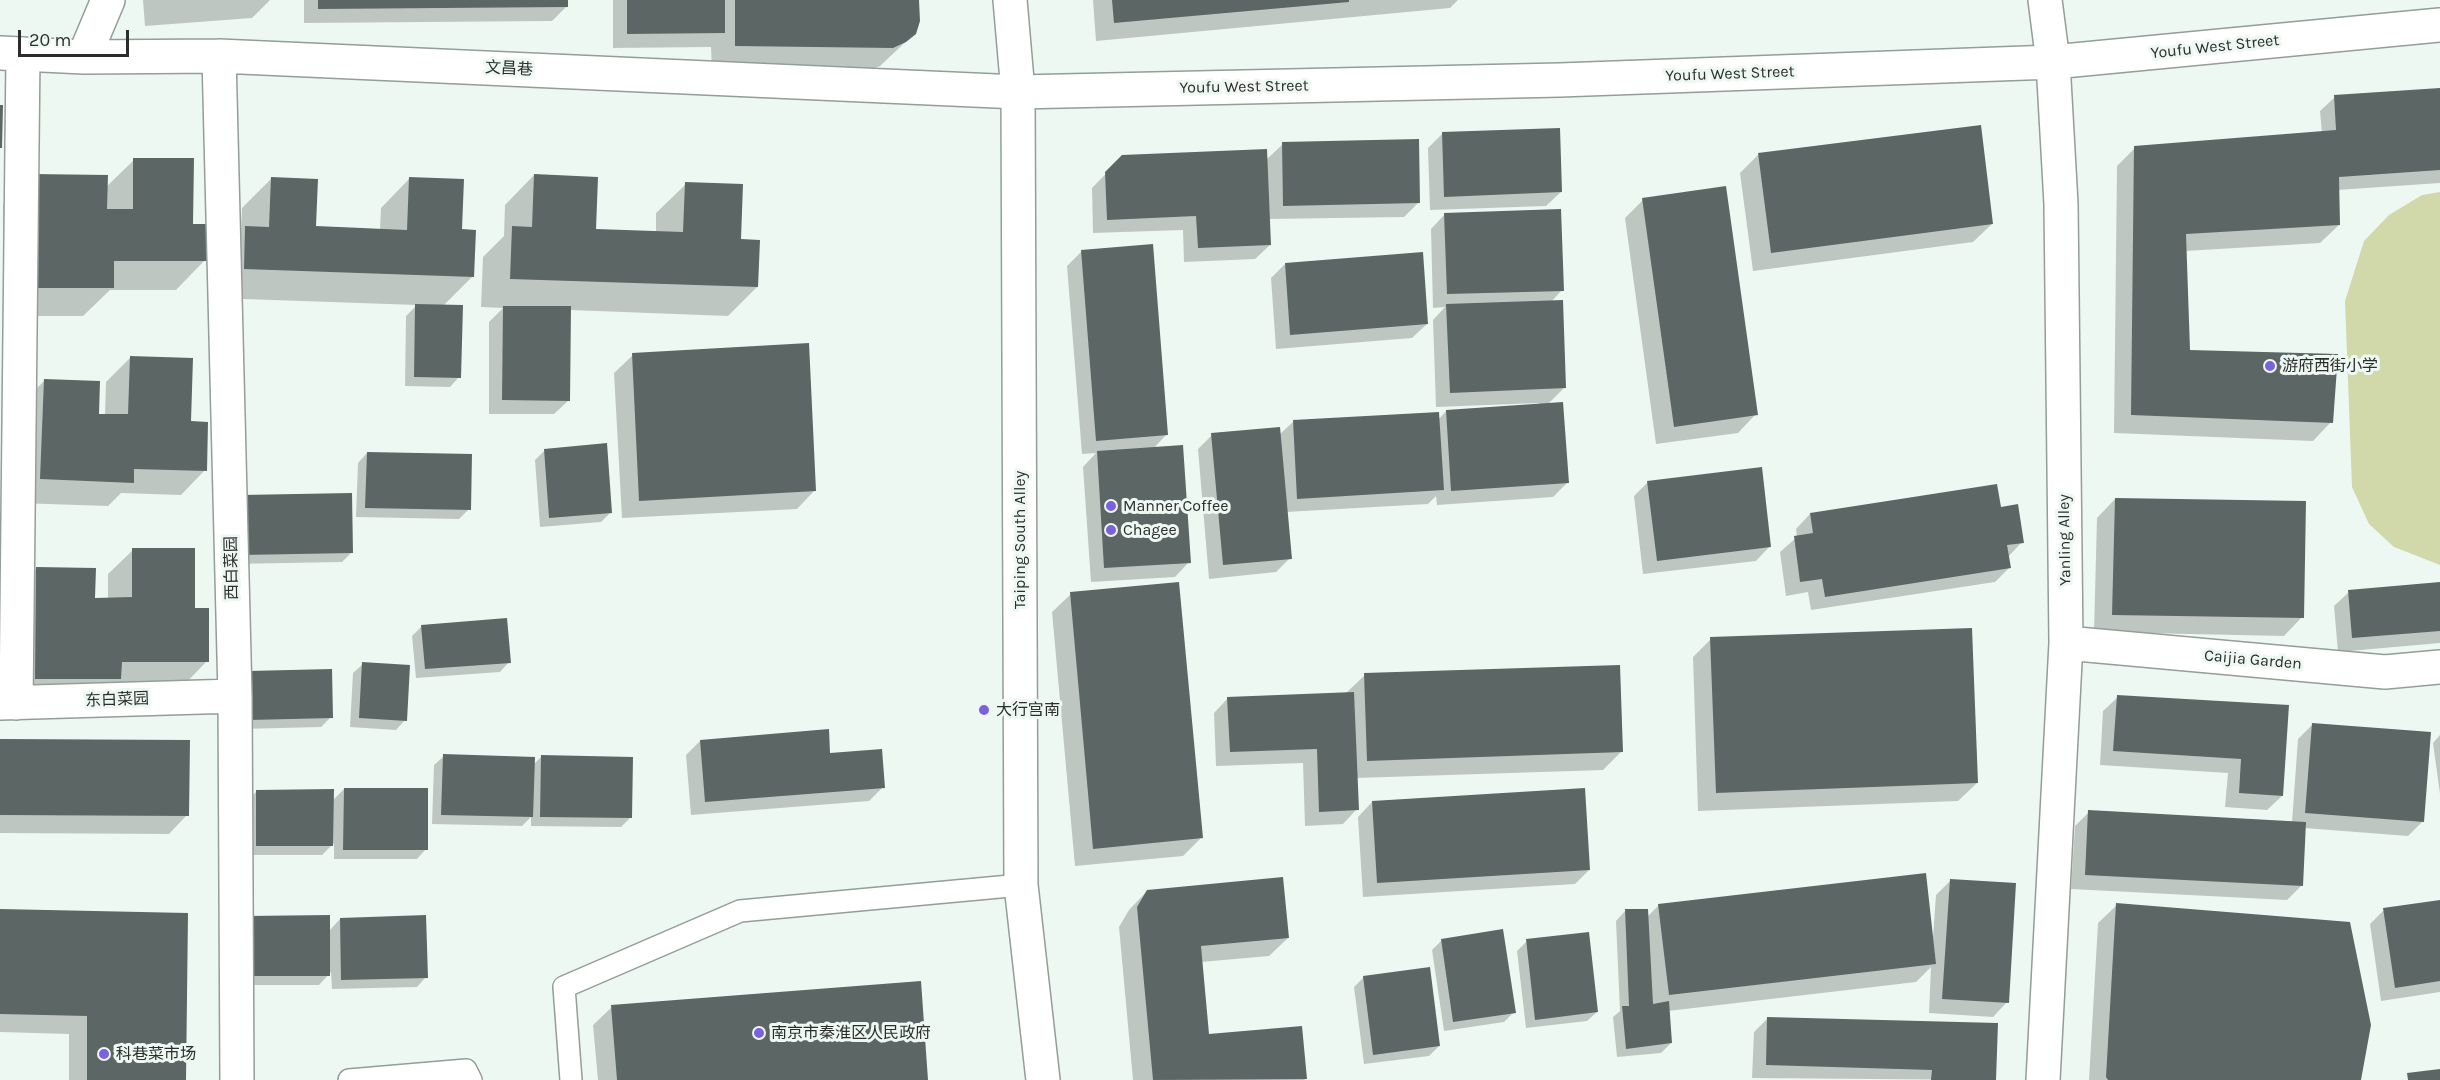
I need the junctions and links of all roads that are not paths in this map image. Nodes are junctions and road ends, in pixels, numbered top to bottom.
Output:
1 (108, 0) edge
2 (1010, 0) edge
3 (2045, 0) edge
4 (2440, 25) edge
5 (11, 54) edge
6 (219, 56) junction
7 (84, 57) junction
8 (2053, 62) junction
9 (1018, 92) junction
10 (2066, 643) junction
11 (2440, 667) edge
12 (235, 696) junction
13 (8, 703) edge
14 (1021, 885) junction
15 (237, 1080) edge
16 (349, 1080) edge
17 (471, 1080) edge
18 (571, 1080) edge
19 (1043, 1080) edge
20 (2043, 1080) edge

1 - 7 street
2 - 9 street, Taiping South Alley
3 - 8 street, Yanling Alley
4 - 8 street, Youfu West Street
5 - 7 street, 文昌巷
5 - 13 street
6 - 7 street, 文昌巷
6 - 9 street, 文昌巷
6 - 12 street, 西白菜园
8 - 9 street, Youfu West Street
8 - 10 street, Yanling Alley
9 - 14 street, Taiping South Alley
10 - 11 street, Caijia Garden
10 - 20 street, Yanling Alley
12 - 13 street, 东白菜园
12 - 15 street, 西白菜园
14 - 18 lane
14 - 19 street, Taiping South Alley
16 - 17 lane

